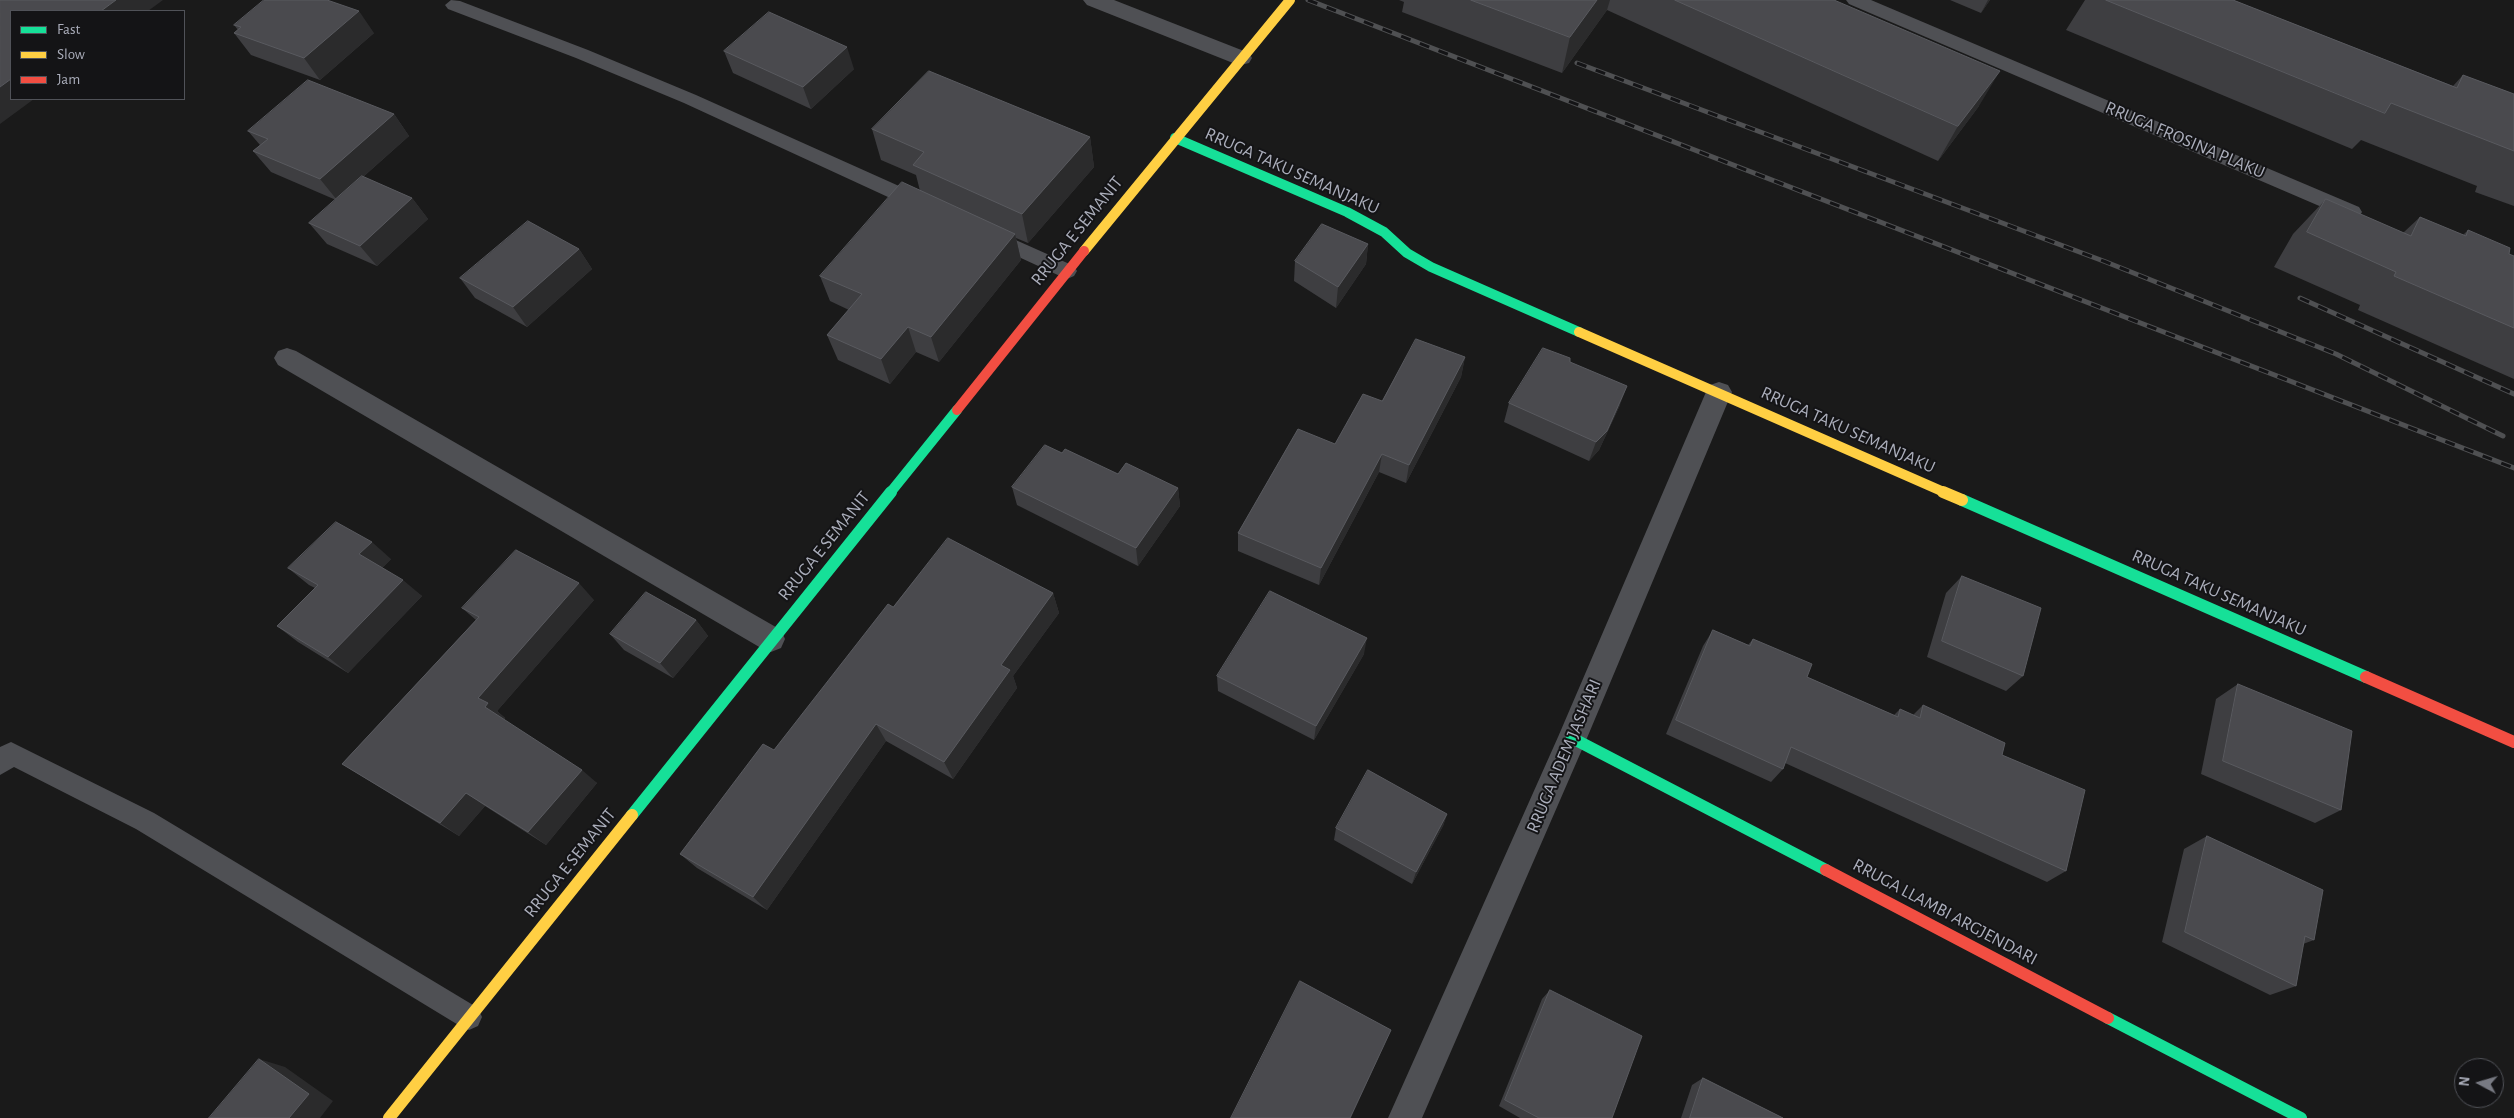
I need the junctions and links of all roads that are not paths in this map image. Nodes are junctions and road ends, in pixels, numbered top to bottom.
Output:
1 (1094, 0) edge
2 (1290, 0) edge
3 (1855, 0) edge
4 (454, 5) dead end
5 (1241, 58) junction
6 (1175, 138) junction
7 (942, 214) edge
8 (2367, 218) edge
9 (977, 230) edge
10 (1067, 271) junction
11 (288, 358) dead end
12 (1719, 392) junction
13 (772, 639) junction
14 (1572, 738) junction
15 (2514, 742) edge
16 (0, 764) edge
17 (469, 1017) junction
18 (389, 1118) edge
19 (1405, 1118) edge
20 (2301, 1118) edge

1 - 5 street
2 - 5 street, RRUGA E SEMANIT
3 - 8 lane, RRUGA FROSINA PLAKU
4 - 7 lane
5 - 6 street, RRUGA E SEMANIT
6 - 10 street, RRUGA E SEMANIT
6 - 12 street, RRUGA TAKU SEMANJAKU
9 - 10 lane
10 - 13 street, RRUGA E SEMANIT
11 - 13 street
12 - 14 street, RRUGA ADEM JASHARI
12 - 15 street, RRUGA TAKU SEMANJAKU
13 - 17 street, RRUGA E SEMANIT
14 - 19 street, RRUGA ADEM JASHARI
14 - 20 street, RRUGA LLAMBI ARGJENDARI
16 - 17 lane
17 - 18 street, RRUGA E SEMANIT

